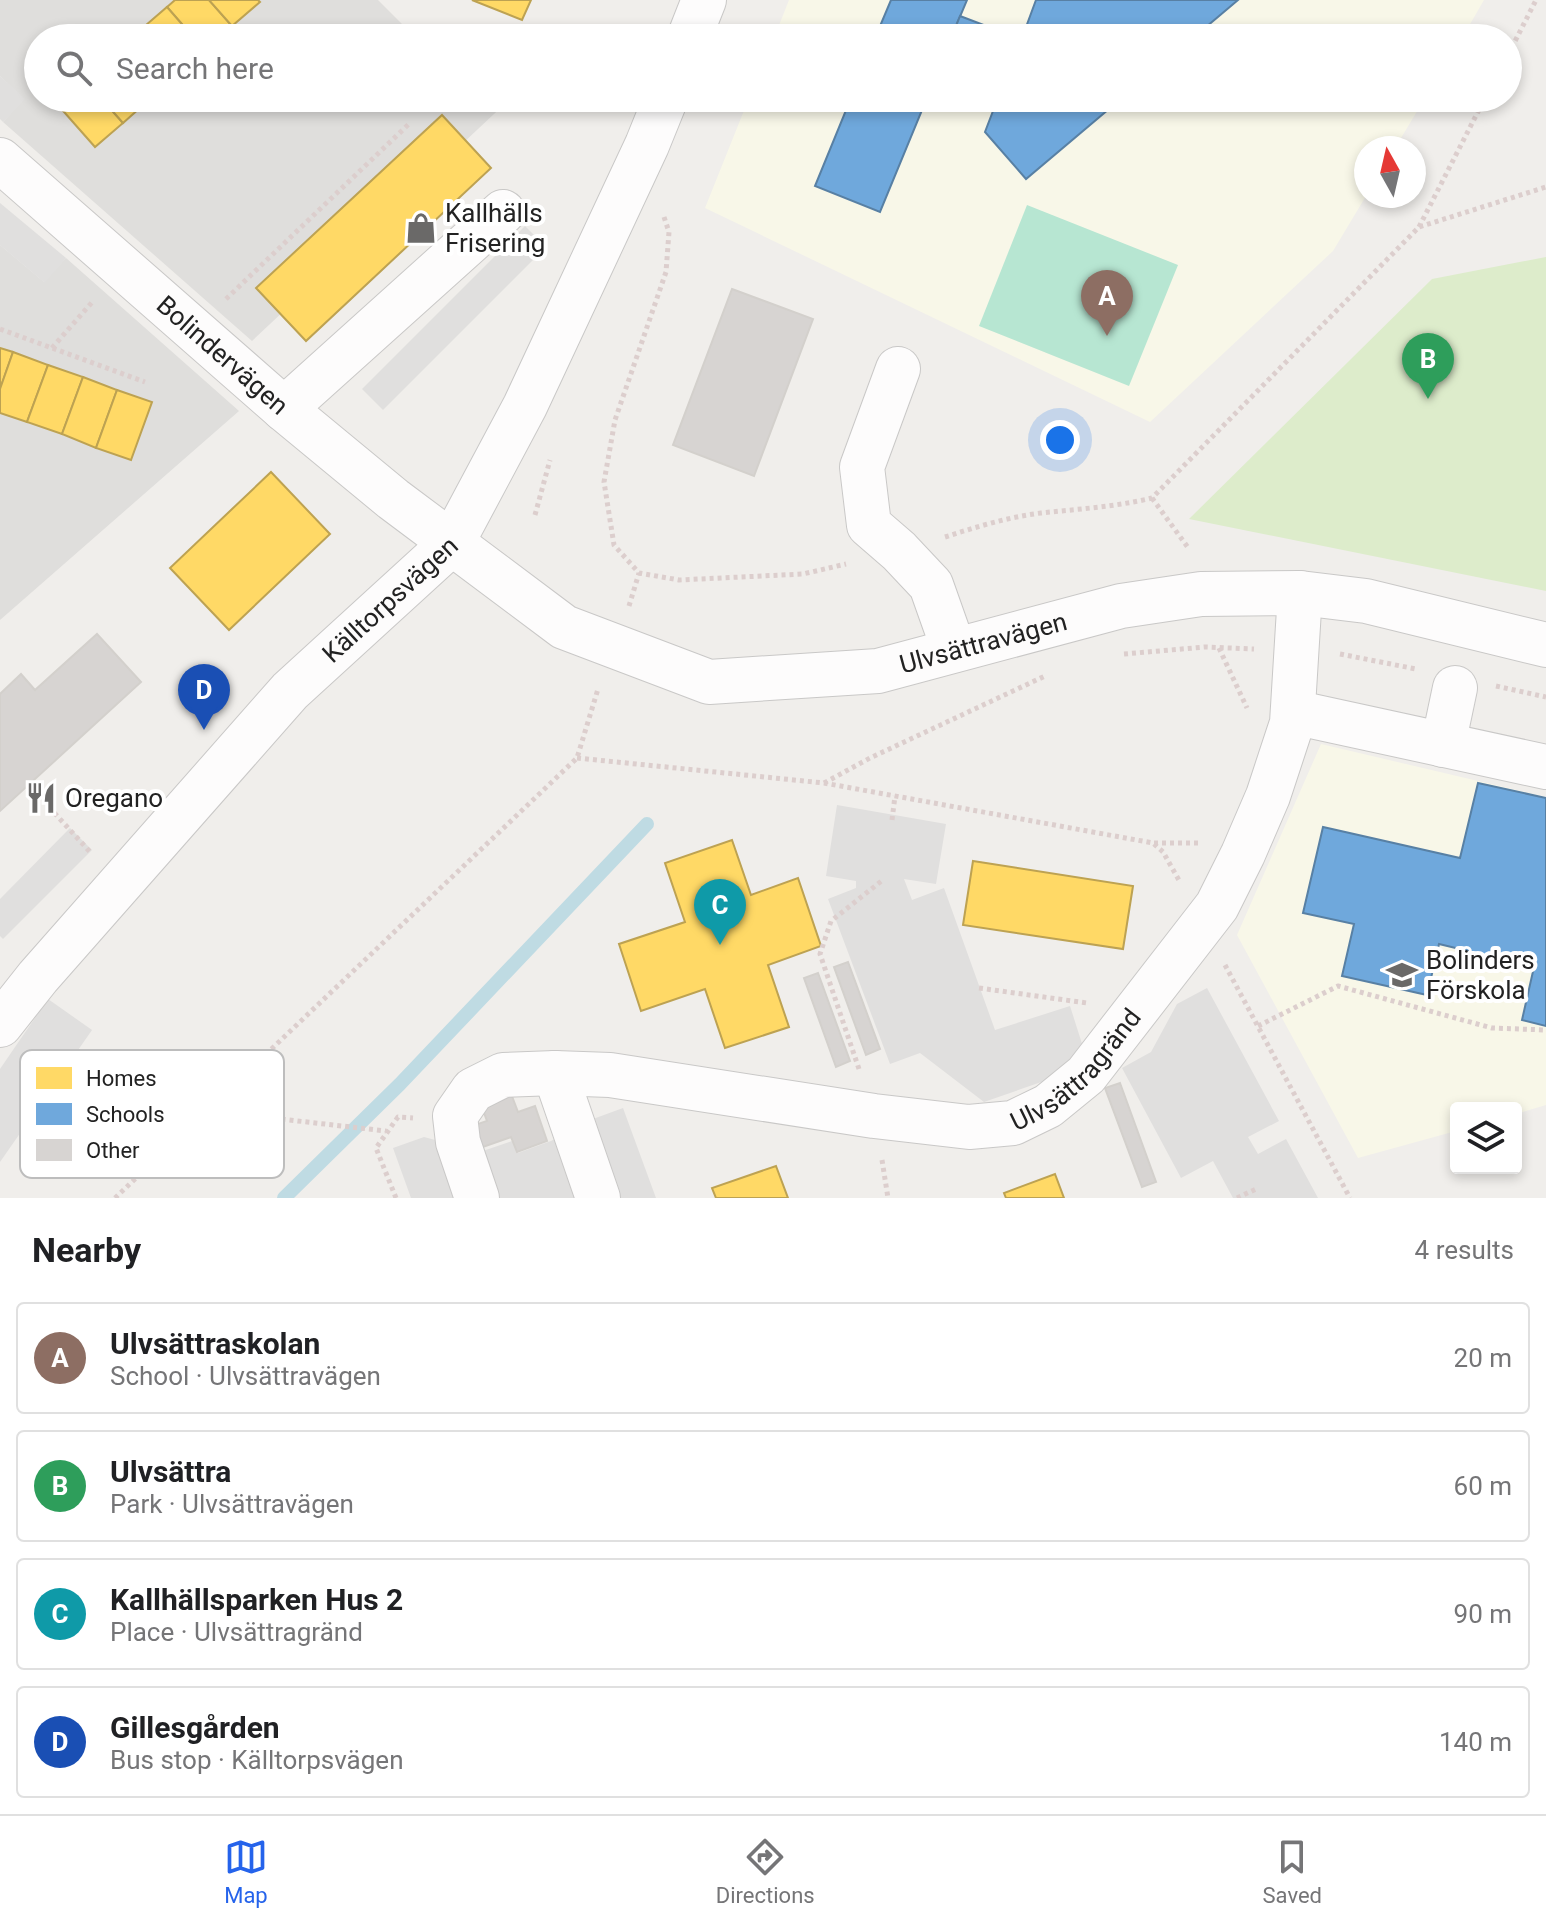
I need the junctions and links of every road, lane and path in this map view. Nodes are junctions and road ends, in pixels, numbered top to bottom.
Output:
1 (704, 0) edge
2 (1536, 0) edge
3 (695, 24) edge
4 (1522, 28) edge
5 (660, 112) edge
6 (1478, 112) edge
7 (411, 122) dead end
8 (0, 160) edge
9 (1546, 187) edge
10 (661, 208) dead end
11 (503, 212) dead end
12 (1419, 227) junction
13 (122, 267) junction
14 (0, 329) edge
15 (193, 329) junction
16 (52, 348) junction
17 (898, 369) dead end
18 (145, 382) dead end
19 (284, 409) junction
20 (1152, 498) junction
21 (452, 543) junction
22 (899, 551) junction
23 (1195, 559) dead end
24 (639, 573) junction
25 (1300, 593) junction
26 (626, 614) dead end
27 (1546, 645) edge
28 (1219, 648) junction
29 (954, 650) junction
30 (1297, 652) junction
31 (1121, 655) dead end
32 (1048, 675) dead end
33 (1455, 681) junction
34 (598, 689) dead end
35 (1546, 697) edge
36 (1293, 712) junction
37 (1250, 713) dead end
38 (1443, 745) junction
39 (577, 758) junction
40 (1546, 767) edge
41 (824, 783) junction
42 (895, 796) junction
43 (49, 807) dead end
44 (892, 820) dead end
45 (1153, 843) junction
46 (1210, 844) dead end
47 (98, 861) dead end
48 (884, 879) dead end
49 (1203, 924) junction
50 (979, 988) dead end
51 (1136, 1010) junction
52 (0, 1025) edge
53 (1258, 1026) junction
54 (1546, 1030) edge
55 (273, 1050) edge
56 (555, 1073) junction
57 (874, 1116) junction
58 (284, 1121) edge
59 (456, 1122) junction
60 (386, 1131) junction
61 (137, 1178) edge
62 (1256, 1189) dead end
63 (115, 1198) edge
64 (396, 1198) edge
65 (477, 1198) edge
66 (598, 1198) edge
67 (888, 1198) edge
68 (1237, 1198) edge
69 (1350, 1198) edge

1 - 3 street
2 - 4 path
5 - 21 street, Källtorpsvägen
6 - 12 path
7 - 15 path
8 - 13 street, Bolindervägen
9 - 12 path
10 - 24 path
11 - 19 street
12 - 20 path
13 - 15 street, Bolindervägen
13 - 16 path
14 - 16 path
15 - 19 street, Bolindervägen
16 - 18 path
17 - 22 street
19 - 21 street, Bolindervägen
20 - 22 path
20 - 23 path
21 - 29 street, Ulvsättravägen
21 - 52 street, Källtorpsvägen
22 - 24 path
22 - 29 street
24 - 26 path
25 - 27 street, Ulvsättravägen
25 - 29 street, Ulvsättravägen
25 - 30 street, Ulvsättragränd
28 - 30 path
28 - 31 path
28 - 37 path
30 - 33 path
30 - 36 street, Ulvsättragränd
32 - 41 path
33 - 35 path
33 - 38 street
34 - 39 path
36 - 38 street
36 - 49 street, Ulvsättragränd
38 - 40 street
39 - 41 path
39 - 55 path
41 - 42 path
42 - 44 path
42 - 45 path
43 - 47 path
45 - 46 path
45 - 49 path
48 - 57 path
49 - 51 street, Ulvsättragränd
49 - 53 path
50 - 51 path
51 - 57 street, Ulvsättragränd
53 - 54 path
53 - 69 path
56 - 57 street, Ulvsättragränd
56 - 59 street, Ulvsättragränd
56 - 66 street
57 - 67 path
58 - 60 path
59 - 60 path
59 - 65 street
60 - 64 path
61 - 63 path
62 - 68 path

